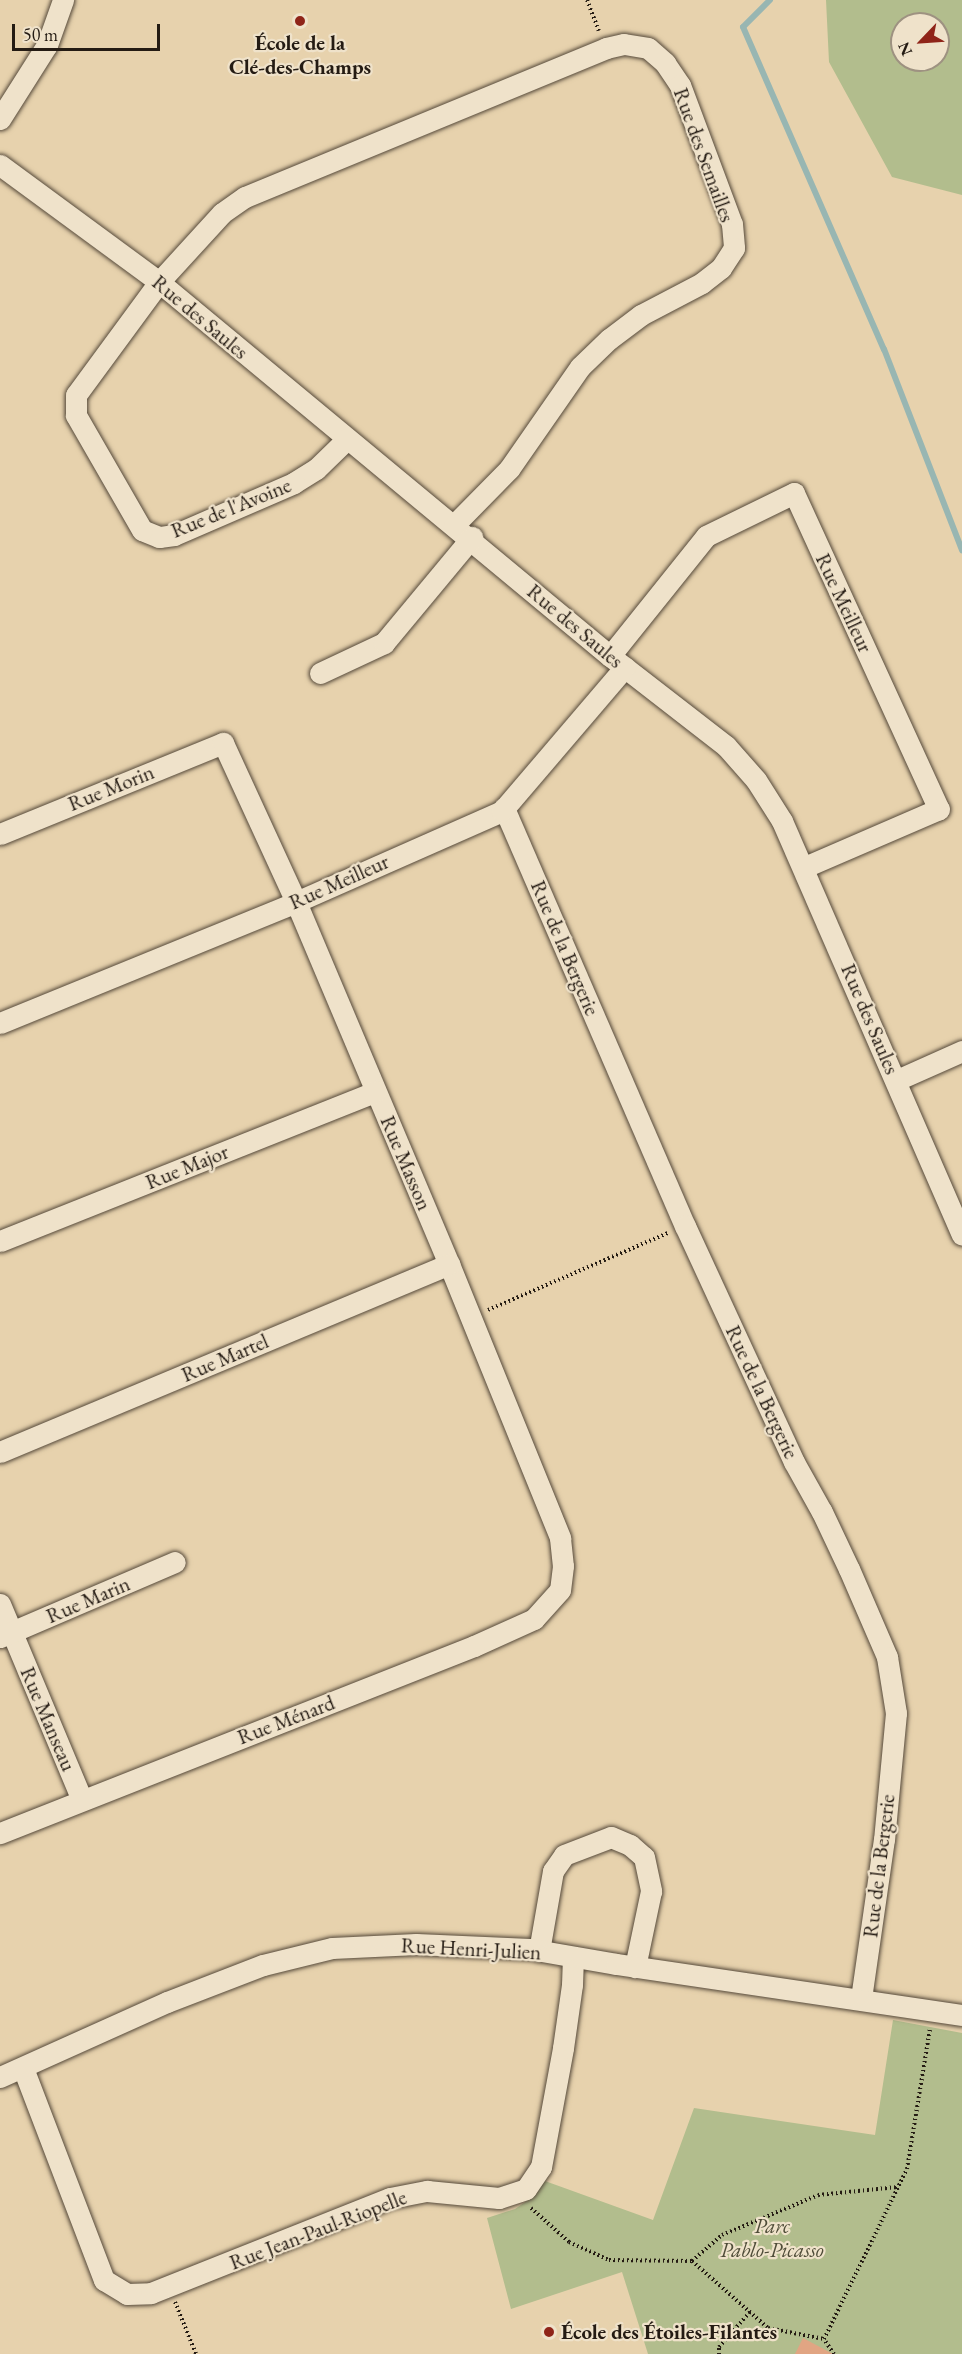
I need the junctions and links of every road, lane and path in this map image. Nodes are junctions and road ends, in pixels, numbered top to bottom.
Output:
1 (63, 0) edge
2 (587, 0) edge
3 (606, 48) junction
4 (0, 119) edge
5 (0, 165) edge
6 (159, 282) junction
7 (347, 440) junction
8 (454, 525) junction
9 (471, 538) junction
10 (618, 662) junction
11 (320, 673) dead end
12 (223, 743) joint
13 (504, 808) junction
14 (0, 834) edge
15 (805, 867) junction
16 (296, 902) junction
17 (0, 1023) edge
18 (962, 1051) edge
19 (897, 1080) junction
20 (375, 1092) junction
21 (685, 1226) junction
22 (962, 1234) edge
23 (0, 1241) edge
24 (449, 1264) junction
25 (471, 1318) junction
26 (0, 1452) edge
27 (175, 1562) dead end
28 (560, 1590) joint
29 (0, 1604) edge
30 (6, 1635) edge
31 (82, 1800) junction
32 (0, 1833) edge
33 (539, 1950) junction
34 (573, 1957) junction
35 (635, 1967) junction
36 (861, 2000) junction
37 (933, 2010) junction
38 (962, 2015) edge
39 (23, 2068) junction
40 (0, 2077) edge
41 (898, 2187) junction
42 (514, 2193) junction
43 (692, 2261) junction
44 (169, 2288) junction
45 (750, 2312) junction
46 (824, 2338) junction
47 (196, 2354) edge
48 (719, 2354) edge
49 (834, 2354) edge

1 - 4 street
2 - 3 path
3 - 6 street, Rue des Semailles
3 - 8 street, Rue des Semailles
5 - 6 street, Rue des Saules
6 - 7 street, Rue des Saules
6 - 7 street, Rue de l'Avoine
7 - 8 street, Rue des Saules
8 - 9 street, Rue des Saules
9 - 10 street, Rue des Saules
9 - 11 street
10 - 13 street, Rue Meilleur
10 - 15 street, Rue des Saules
10 - 15 street, Rue Meilleur
12 - 14 street, Rue Morin
12 - 16 street, Rue Masson
13 - 16 street, Rue Meilleur
13 - 21 street, Rue de la Bergerie
15 - 19 street, Rue des Saules
16 - 17 street, Rue Meilleur
16 - 20 street, Rue Masson
18 - 19 street
19 - 22 street, Rue des Saules
20 - 23 street, Rue Major
20 - 24 street, Rue Masson
21 - 25 path
21 - 36 street, Rue de la Bergerie
24 - 25 street, Rue Masson
24 - 26 street, Rue Martel
25 - 28 street, Rue Masson
27 - 30 street, Rue Marin
28 - 31 street, Rue Ménard
29 - 30 street, Rue Manseau
30 - 31 street, Rue Manseau
31 - 32 street, Rue Ménard
33 - 34 street, Rue Henri-Julien
33 - 35 street
33 - 39 street, Rue Henri-Julien
34 - 35 street, Rue Henri-Julien
34 - 42 street
35 - 36 street, Rue Henri-Julien
36 - 37 street, Rue Henri-Julien
37 - 38 street, Rue Henri-Julien
37 - 41 path
39 - 40 street, Rue Henri-Julien
39 - 44 street, Rue Jean-Paul-Riopelle
41 - 43 path
41 - 46 path
42 - 43 path
42 - 44 street, Rue Jean-Paul-Riopelle
43 - 45 path
44 - 47 path
45 - 46 path
45 - 48 path
46 - 49 path

